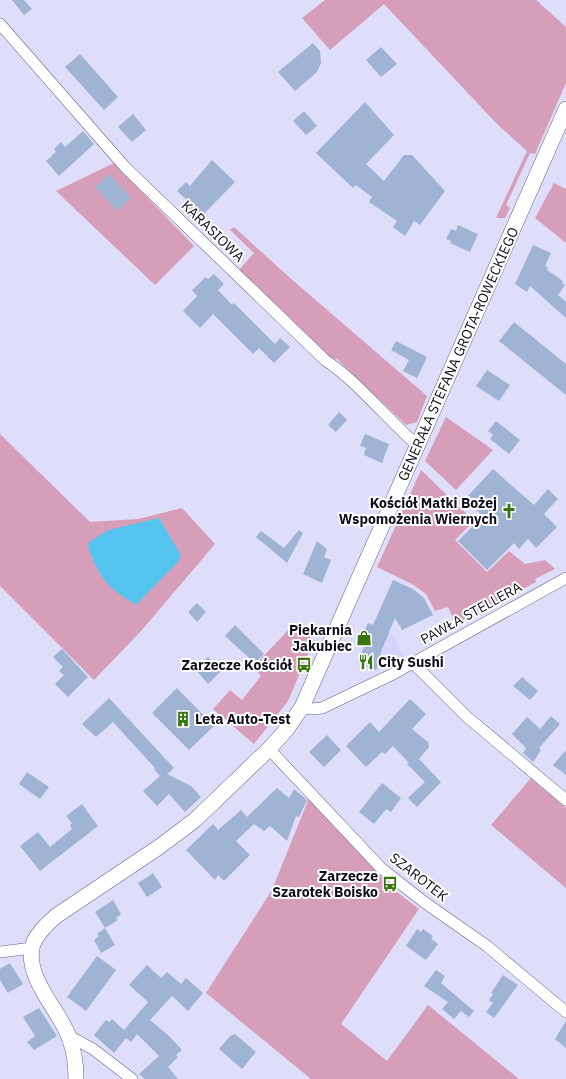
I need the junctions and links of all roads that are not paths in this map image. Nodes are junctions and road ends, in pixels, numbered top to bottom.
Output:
1 (0, 24) edge
2 (566, 109) edge
3 (418, 446) junction
4 (566, 578) edge
5 (413, 663) junction
6 (302, 707) junction
7 (269, 749) junction
8 (566, 800) edge
9 (32, 948) junction
10 (0, 952) edge
11 (566, 1012) edge
12 (69, 1036) junction
13 (76, 1079) edge
14 (132, 1079) edge

1 - 3 street, KARASIOWA
2 - 3 street, GENERAŁA STEFANA GROTA-ROWECKIEGO
3 - 6 street, GENERAŁA STEFANA GROTA-ROWECKIEGO
4 - 5 street, PAWŁA STELLERA
5 - 6 street, PAWŁA STELLERA
5 - 8 street
6 - 7 street, GENERAŁA STEFANA GROTA-ROWECKIEGO
7 - 9 street, GENERAŁA STEFANA GROTA-ROWECKIEGO
7 - 11 street, SZAROTEK
9 - 10 street
9 - 12 street
12 - 13 street
12 - 14 street

